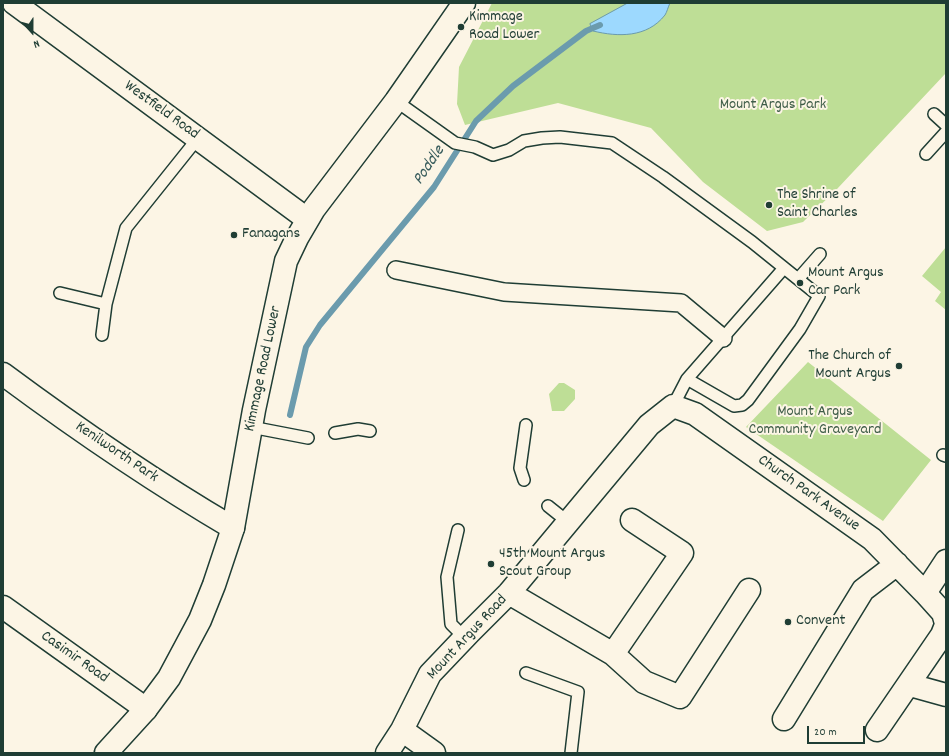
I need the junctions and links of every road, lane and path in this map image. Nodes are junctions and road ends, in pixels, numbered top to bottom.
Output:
1 (14, 3) edge
2 (464, 3) edge
3 (396, 101) junction
4 (934, 114) dead end
5 (946, 125) edge
6 (946, 132) edge
7 (198, 138) junction
8 (926, 154) dead end
9 (307, 219) junction
10 (820, 254) dead end
11 (784, 268) junction
12 (396, 270) dead end
13 (798, 279) junction
14 (60, 293) dead end
15 (106, 304) junction
16 (102, 335) dead end
17 (723, 338) junction
18 (3, 374) edge
19 (687, 379) junction
20 (673, 406) junction
21 (526, 425) dead end
22 (251, 427) junction
23 (370, 431) dead end
24 (335, 433) dead end
25 (308, 438) dead end
26 (524, 480) dead end
27 (548, 506) dead end
28 (632, 520) dead end
29 (568, 522) junction
30 (232, 528) junction
31 (458, 530) dead end
32 (946, 561) edge
33 (897, 564) junction
34 (749, 590) dead end
35 (509, 593) junction
36 (925, 593) junction
37 (3, 608) edge
38 (946, 624) edge
39 (464, 638) junction
40 (612, 654) junction
41 (526, 673) dead end
42 (910, 684) junction
43 (946, 695) edge
44 (146, 709) junction
45 (784, 719) dead end
46 (402, 730) junction
47 (877, 730) dead end
48 (106, 753) edge
49 (387, 753) edge
50 (434, 753) edge
51 (571, 753) edge

1 - 7 street, Westfield Road
2 - 3 street, Kimmage Road Lower
3 - 9 street, Kimmage Road Lower
3 - 11 lane
4 - 5 lane
6 - 8 lane
7 - 9 street, Westfield Road
7 - 15 lane
9 - 22 street, Kimmage Road Lower
10 - 13 lane
11 - 13 lane
11 - 17 lane
12 - 17 street
13 - 19 lane
14 - 15 lane
15 - 16 lane
17 - 19 lane
18 - 30 street, Kenilworth Park
19 - 20 lane
20 - 29 street, Mount Argus Road
20 - 33 street, Church Park Avenue
21 - 26 lane
22 - 25 lane
22 - 30 street, Kimmage Road Lower
23 - 24 lane
27 - 29 lane
28 - 40 street
29 - 35 street, Mount Argus Road
30 - 44 street, Kimmage Road Lower
31 - 39 lane
32 - 36 street
33 - 36 street, Church Park Avenue
33 - 45 street
34 - 40 street
35 - 39 street, Mount Argus Road
35 - 40 street
36 - 38 street, Church Park Avenue
37 - 44 street, Casimir Road
38 - 42 street
39 - 46 street, Mount Argus Road
41 - 51 lane
42 - 43 street
42 - 47 street
44 - 48 street, Kimmage Road Lower
46 - 49 street, Mount Argus Road
46 - 50 street

